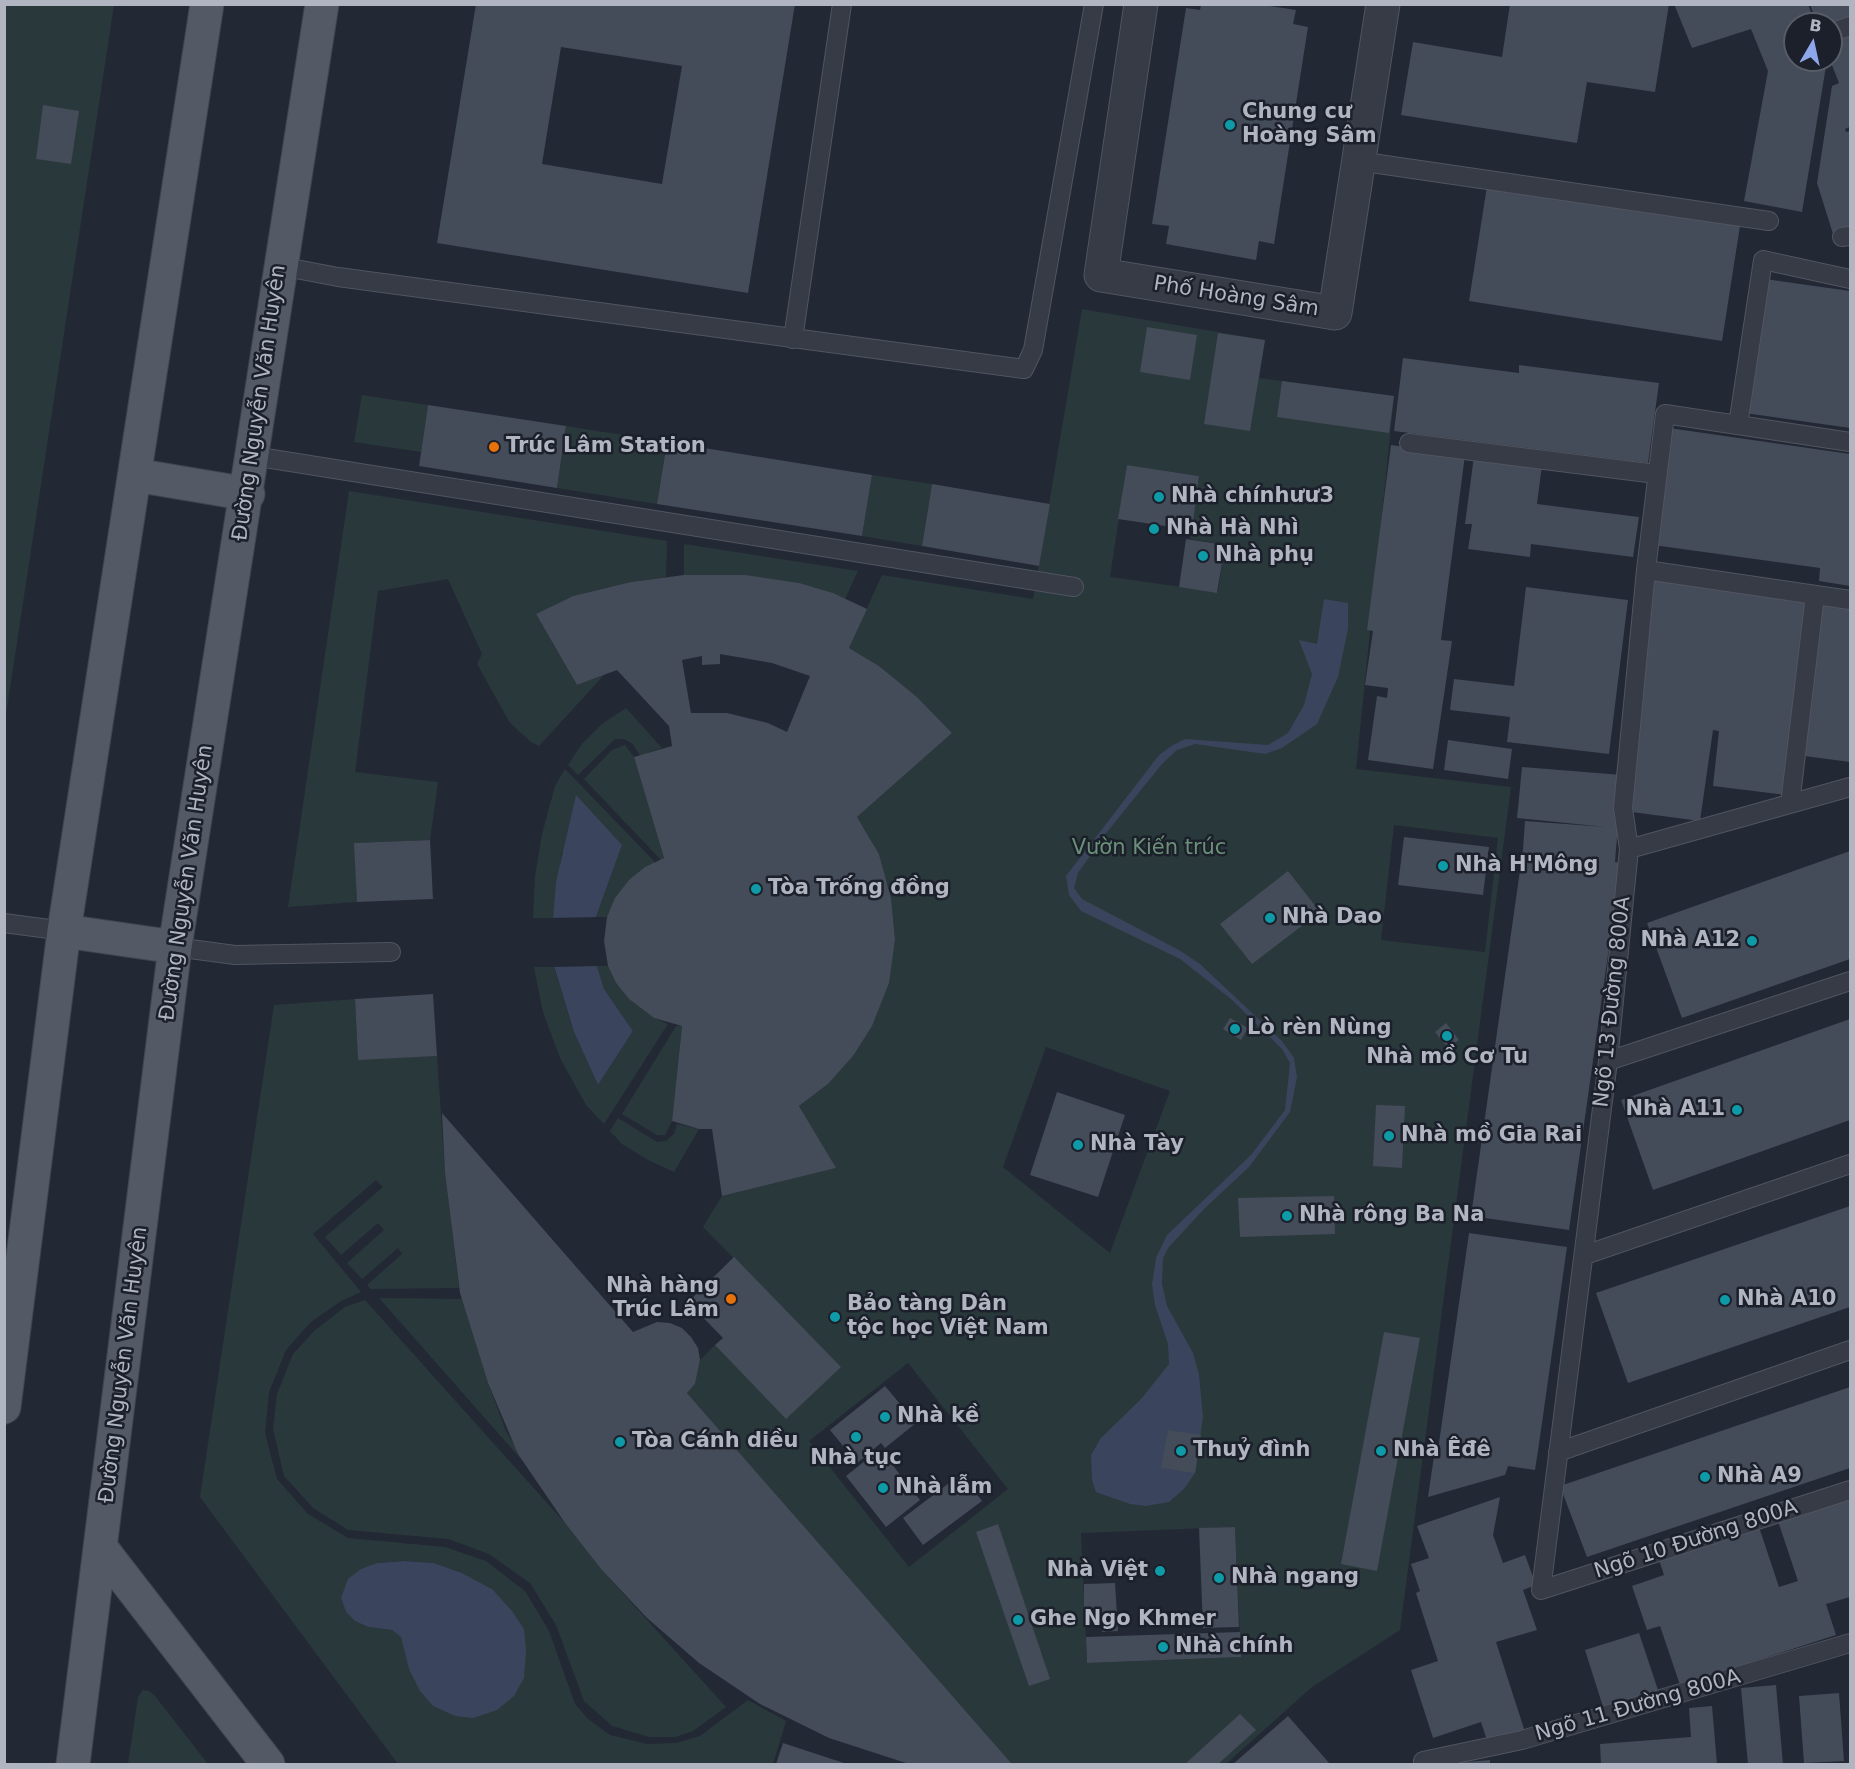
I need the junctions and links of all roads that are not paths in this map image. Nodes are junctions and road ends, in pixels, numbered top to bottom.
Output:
1 (207, 4) edge
2 (322, 4) edge
3 (842, 4) edge
4 (1094, 4) edge
5 (1142, 4) edge
6 (1383, 4) edge
7 (1358, 161) junction
8 (1769, 221) dead end
9 (280, 266) junction
10 (1851, 279) edge
11 (793, 339) junction
12 (1738, 425) junction
13 (1851, 442) edge
14 (1409, 443) dead end
15 (253, 456) junction
16 (1656, 474) junction
17 (135, 475) junction
18 (248, 494) junction
19 (1646, 570) junction
20 (1074, 587) dead end
21 (1815, 595) junction
22 (1851, 600) edge
23 (1851, 787) edge
24 (1790, 804) junction
25 (1629, 849) junction
26 (4, 923) edge
27 (64, 931) junction
28 (175, 947) junction
29 (391, 952) dead end
30 (1851, 981) edge
31 (1608, 1061) junction
32 (1851, 1164) edge
33 (1585, 1254) junction
34 (1851, 1350) edge
35 (4, 1407) edge
36 (1558, 1452) junction
37 (1851, 1491) edge
38 (101, 1548) junction
39 (1541, 1590) joint
40 (1851, 1643) edge
41 (1423, 1761) dead end
42 (73, 1764) edge
43 (268, 1764) edge

1 - 17 main road
2 - 9 main road, Đường Nguyễn Văn Huyên
3 - 11 lane
4 - 11 lane
5 - 7 street, Phố Hoàng Sâm
6 - 7 street, Phố Hoàng Sâm
7 - 8 lane
9 - 11 lane
9 - 15 main road, Đường Nguyễn Văn Huyên
10 - 12 lane
12 - 13 lane
12 - 16 lane, Ngõ 13 Đường 800A
14 - 16 lane
15 - 18 main road, Đường Nguyễn Văn Huyên
15 - 20 lane
16 - 19 lane, Ngõ 13 Đường 800A
17 - 18 main road
17 - 27 main road
18 - 28 main road, Đường Nguyễn Văn Huyên
19 - 21 lane
19 - 25 lane, Ngõ 13 Đường 800A
21 - 22 lane
21 - 24 lane
23 - 24 lane
24 - 25 lane
25 - 31 lane, Ngõ 13 Đường 800A
26 - 27 lane
27 - 28 main road
27 - 35 main road
28 - 29 lane
28 - 38 main road, Đường Nguyễn Văn Huyên
30 - 31 lane
31 - 33 lane, Ngõ 13 Đường 800A
32 - 33 lane
33 - 36 lane, Ngõ 13 Đường 800A
34 - 36 lane
36 - 39 lane, Ngõ 13 Đường 800A
37 - 39 lane, Ngõ 10 Đường 800A
38 - 42 main road, Đường Nguyễn Văn Huyên
38 - 43 main road
40 - 41 lane, Ngõ 11 Đường 800A

